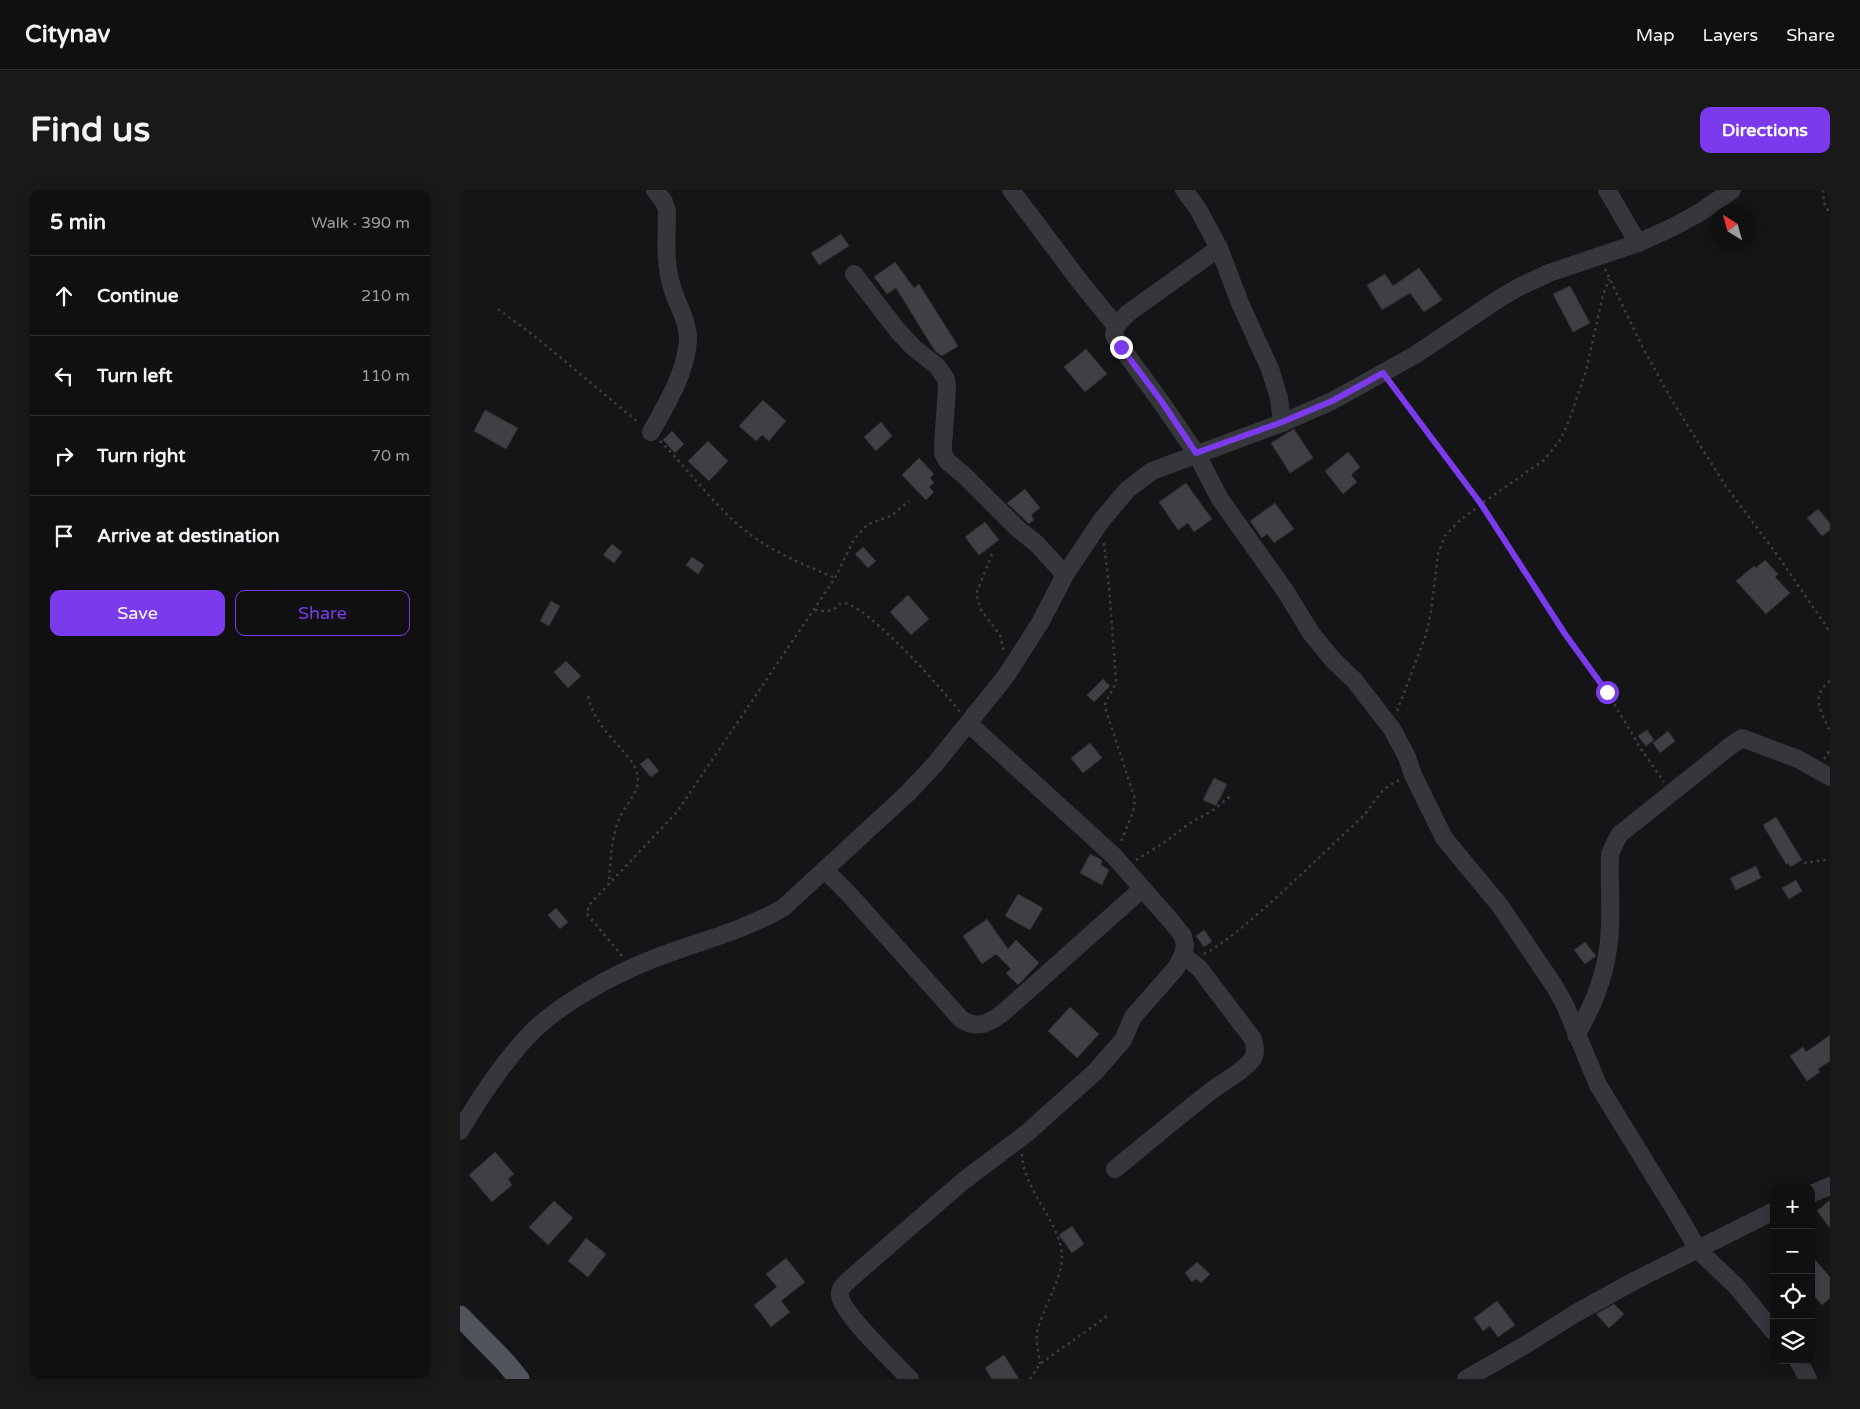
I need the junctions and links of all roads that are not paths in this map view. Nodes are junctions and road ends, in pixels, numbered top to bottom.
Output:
1 (655, 190) edge
2 (1011, 190) edge
3 (1184, 190) edge
4 (1607, 190) edge
5 (1732, 190) edge
6 (1638, 243) junction
7 (1219, 248) junction
8 (854, 274) dead end
9 (1116, 326) junction
10 (1282, 422) junction
11 (651, 432) road end
12 (1196, 453) junction
13 (1065, 575) junction
14 (968, 724) junction
15 (1830, 777) edge
16 (825, 870) junction
17 (1142, 889) junction
18 (1187, 958) junction
19 (1576, 1035) junction
20 (460, 1131) edge
21 (1115, 1169) dead end
22 (1830, 1186) edge
23 (1815, 1192) edge
24 (1770, 1214) edge
25 (1698, 1250) junction
26 (460, 1316) edge
27 (1770, 1327) edge
28 (1800, 1364) edge
29 (519, 1379) edge
30 (910, 1379) edge
31 (1466, 1379) edge
32 (1808, 1379) edge

1 - 11 street
2 - 9 street
3 - 7 street
4 - 6 street
5 - 6 street
6 - 10 street
7 - 9 street
7 - 10 street
8 - 13 street
9 - 12 street
10 - 12 street
12 - 13 street
12 - 19 street
13 - 14 street
14 - 16 street
14 - 17 street
15 - 19 street
16 - 17 street
16 - 20 street
17 - 18 street
18 - 21 street
18 - 30 street
19 - 25 street
22 - 23 street
24 - 25 street
25 - 27 street
25 - 31 street
26 - 29 main road
28 - 32 street

